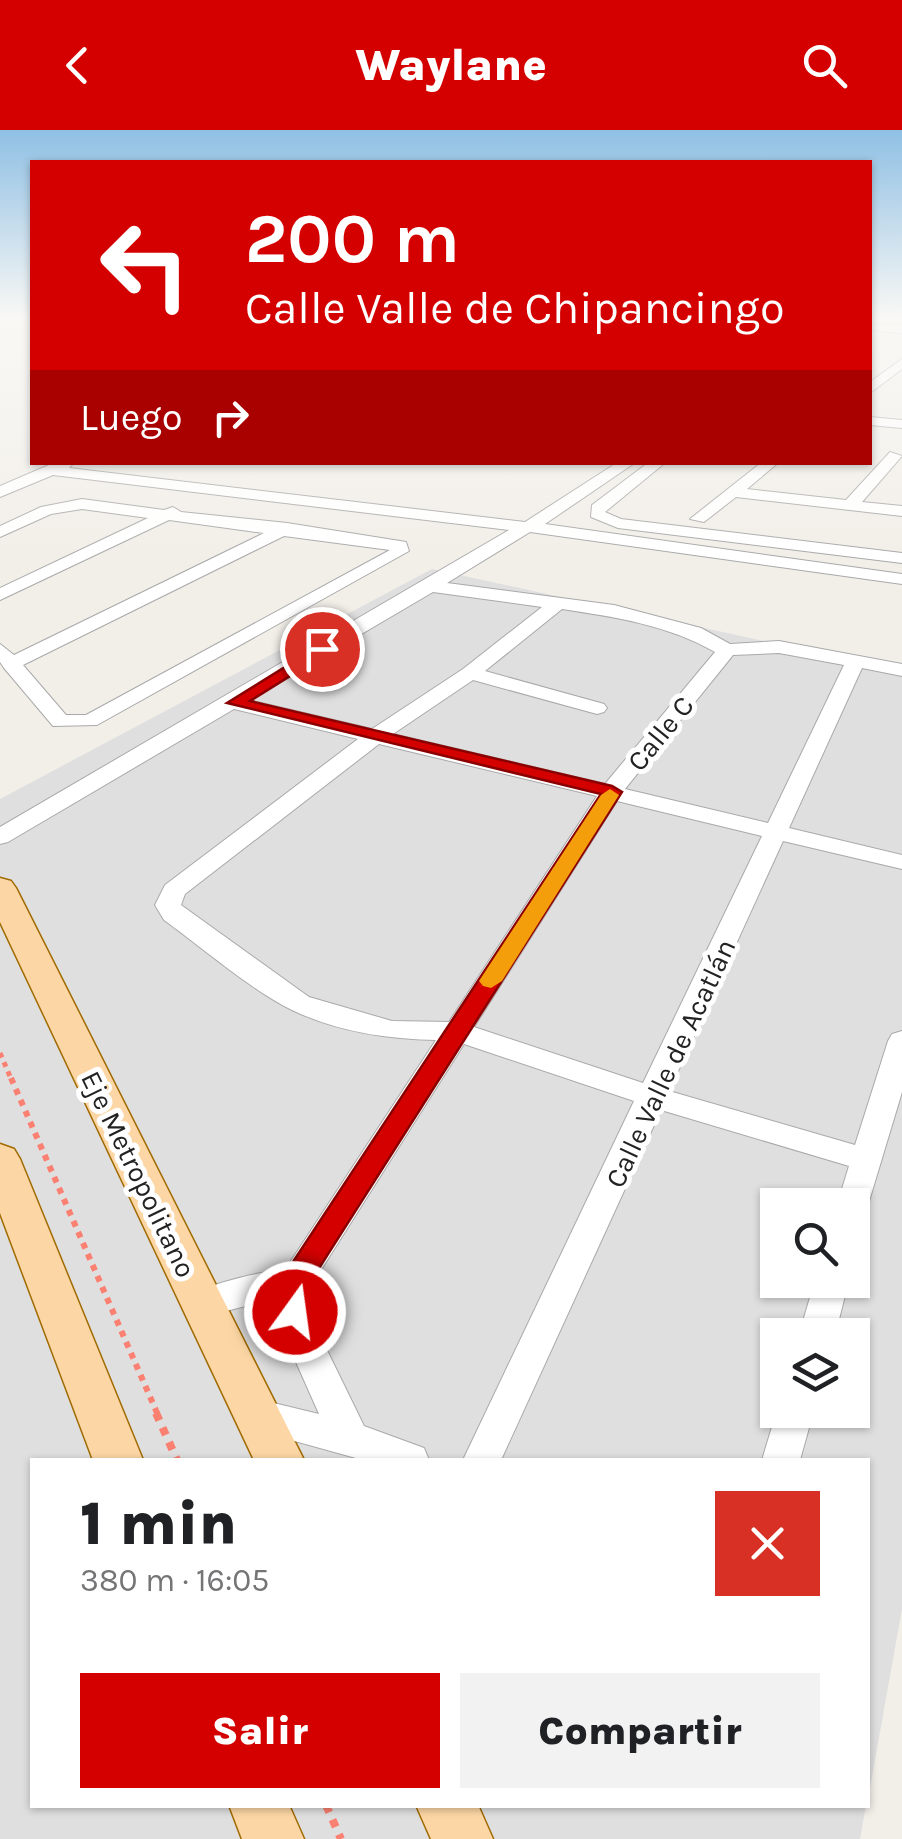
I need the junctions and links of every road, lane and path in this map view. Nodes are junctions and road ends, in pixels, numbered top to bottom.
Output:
1 (872, 421) edge
2 (902, 424) edge
3 (872, 453) edge
4 (898, 456) edge
5 (62, 465) edge
6 (624, 465) edge
7 (654, 465) edge
8 (768, 465) edge
9 (51, 470) junction
10 (178, 486) junction
11 (201, 489) junction
12 (0, 492) edge
13 (733, 492) junction
14 (850, 504) junction
15 (141, 510) junction
16 (902, 511) edge
17 (172, 514) junction
18 (695, 524) junction
19 (528, 526) junction
20 (287, 528) junction
21 (0, 532) edge
22 (902, 558) edge
23 (902, 579) edge
24 (430, 586) junction
25 (0, 595) edge
26 (556, 605) junction
27 (728, 650) junction
28 (6, 657) edge
29 (854, 664) junction
30 (902, 670) edge
31 (470, 673) junction
32 (235, 703) junction
33 (597, 708) dead end
34 (373, 738) junction
35 (612, 792) junction
36 (778, 832) junction
37 (0, 837) edge
38 (902, 862) edge
39 (0, 888) edge
40 (455, 1031) junction
41 (902, 1041) edge
42 (0, 1053) edge
43 (654, 1097) junction
44 (0, 1159) edge
45 (866, 1160) junction
46 (858, 1188) edge
47 (295, 1282) junction
48 (202, 1303) junction
49 (257, 1415) junction
50 (790, 1428) edge
51 (350, 1438) junction
52 (117, 1458) edge
53 (175, 1458) edge
54 (278, 1458) edge
55 (405, 1458) edge
56 (483, 1458) edge
57 (782, 1458) edge
58 (260, 1808) edge
59 (327, 1808) edge
60 (447, 1808) edge
61 (273, 1839) edge
62 (341, 1839) edge
63 (462, 1839) edge

1 - 2 street
3 - 4 street
4 - 14 street
5 - 9 street
6 - 19 street
7 - 18 street
8 - 13 street
9 - 10 street
9 - 12 street
10 - 11 street
10 - 15 street
11 - 17 street
11 - 19 street
13 - 14 street
13 - 18 street
14 - 16 street
15 - 17 street
15 - 21 street
17 - 20 street
17 - 25 street
18 - 22 street
19 - 23 street
19 - 24 street
20 - 28 street
20 - 28 street
24 - 26 street
24 - 32 street
26 - 27 street
26 - 31 street
27 - 29 street
27 - 35 street, Calle C
29 - 30 street
29 - 36 street, Calle Valle de Acatlán
31 - 33 street
31 - 34 street
32 - 34 street
32 - 37 street
34 - 35 street
34 - 40 street
35 - 36 street
35 - 40 street, Calle C
36 - 38 street
36 - 43 street, Calle Valle de Acatlán
39 - 48 main road, Eje Metropolitano
40 - 43 street
40 - 47 street, Calle C
41 - 45 street
42 - 53 path
43 - 45 street
43 - 56 street, Calle Valle de Acatlán
44 - 52 main road
45 - 46 street
47 - 48 street
47 - 51 street
48 - 49 main road, Eje Metropolitano
49 - 51 street
49 - 54 main road, Eje Metropolitano
50 - 57 street
51 - 55 street
58 - 61 main road
59 - 62 path
60 - 63 main road

